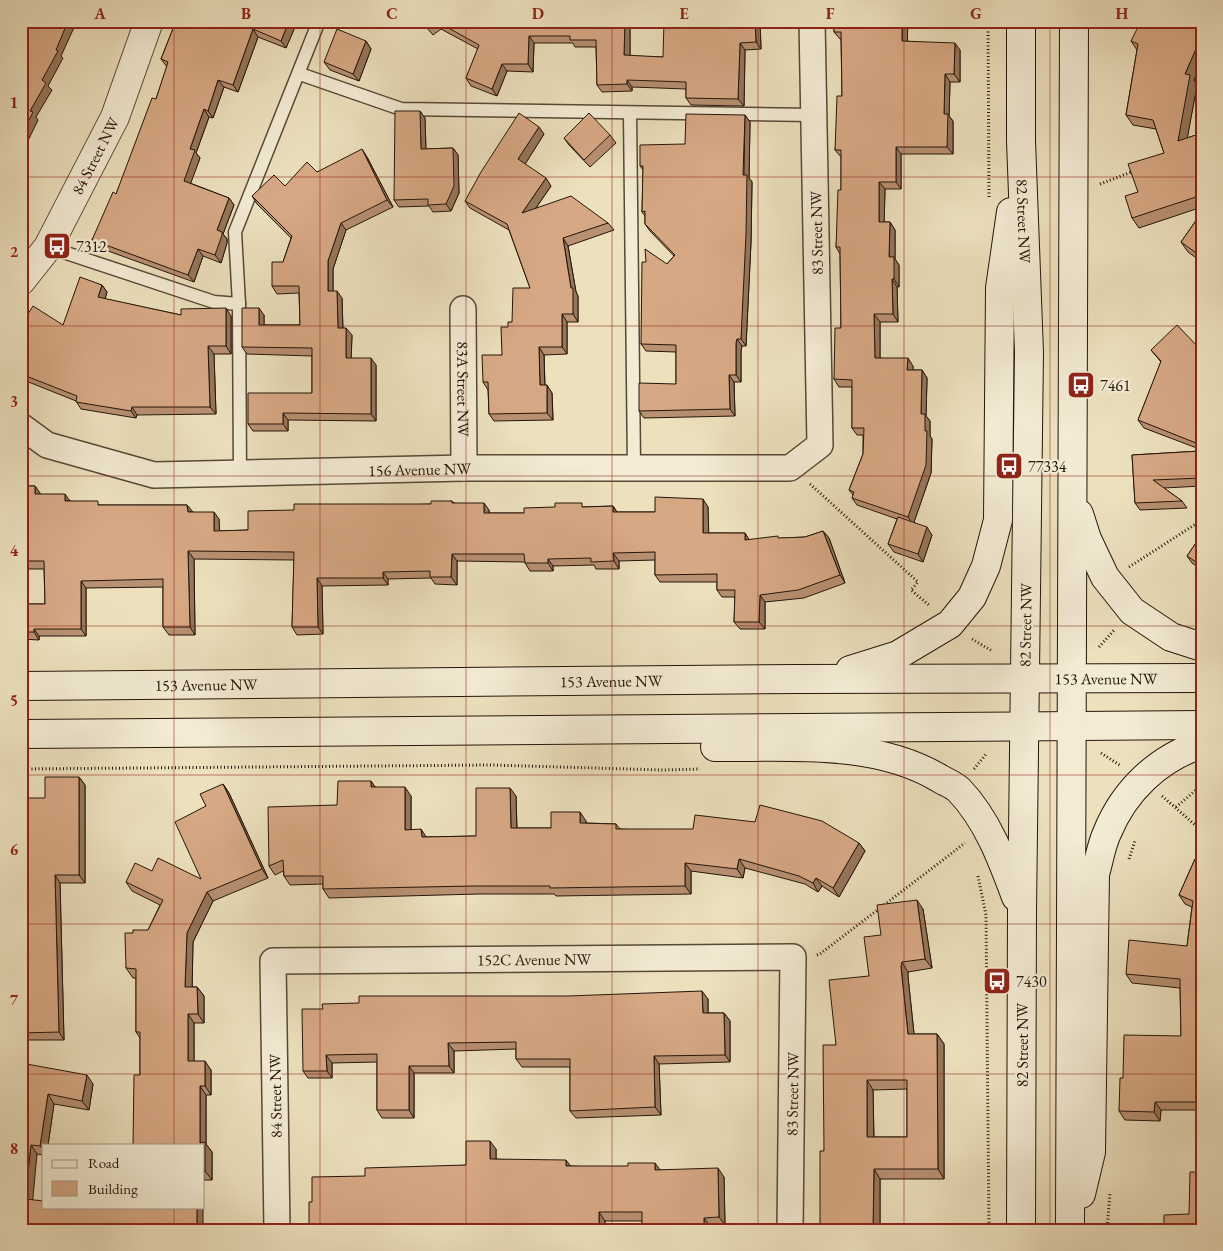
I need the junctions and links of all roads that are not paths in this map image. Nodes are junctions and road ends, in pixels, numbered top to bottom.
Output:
1 (148, 21) edge
2 (319, 21) edge
3 (812, 21) edge
4 (1021, 21) edge
5 (1074, 21) edge
6 (300, 74) junction
7 (630, 113) junction
8 (814, 115) junction
9 (1021, 141) junction
10 (48, 247) junction
11 (21, 281) edge
12 (239, 304) junction
13 (463, 309) dead end
14 (21, 426) edge
15 (634, 467) junction
16 (464, 468) junction
17 (790, 468) joint
18 (240, 475) junction
19 (1072, 494) junction
20 (1202, 647) edge
21 (1025, 678) junction
22 (1072, 678) junction
23 (1202, 678) edge
24 (796, 679) junction
25 (21, 686) edge
26 (1202, 725) edge
27 (1024, 726) junction
28 (1072, 726) junction
29 (500, 730) junction
30 (21, 734) edge
31 (1202, 744) edge
32 (1022, 911) junction
33 (794, 958) joint
34 (273, 961) joint
35 (277, 1230) edge
36 (790, 1230) edge
37 (1021, 1230) edge
38 (1071, 1230) edge

1 - 10 main road, 84 Street NW
2 - 6 lane
3 - 8 street, 83 Street NW
4 - 9 main road, 82 Street NW
5 - 19 main road
6 - 7 lane
6 - 12 lane
7 - 8 lane
7 - 15 lane
8 - 17 street, 83 Street NW
9 - 21 main road, 82 Street NW
9 - 24 main road
10 - 11 main road, 84 Street NW
10 - 12 lane
12 - 18 lane
13 - 16 street, 83A Street NW
14 - 18 street, 156 Avenue NW
15 - 16 street, 156 Avenue NW
15 - 17 street, 156 Avenue NW
16 - 18 street, 156 Avenue NW
19 - 20 main road
19 - 22 main road
21 - 22 main road, 153 Avenue NW
21 - 24 main road, 153 Avenue NW
21 - 27 main road, 82 Street NW
22 - 23 main road, 153 Avenue NW
22 - 28 main road
24 - 25 main road, 153 Avenue NW
26 - 28 main road
27 - 28 main road
27 - 29 main road
27 - 32 main road, 82 Street NW
28 - 38 main road
29 - 30 main road
29 - 32 main road
31 - 38 main road
32 - 37 main road, 82 Street NW
33 - 34 street, 152C Avenue NW
33 - 36 street, 83 Street NW
34 - 35 street, 84 Street NW

